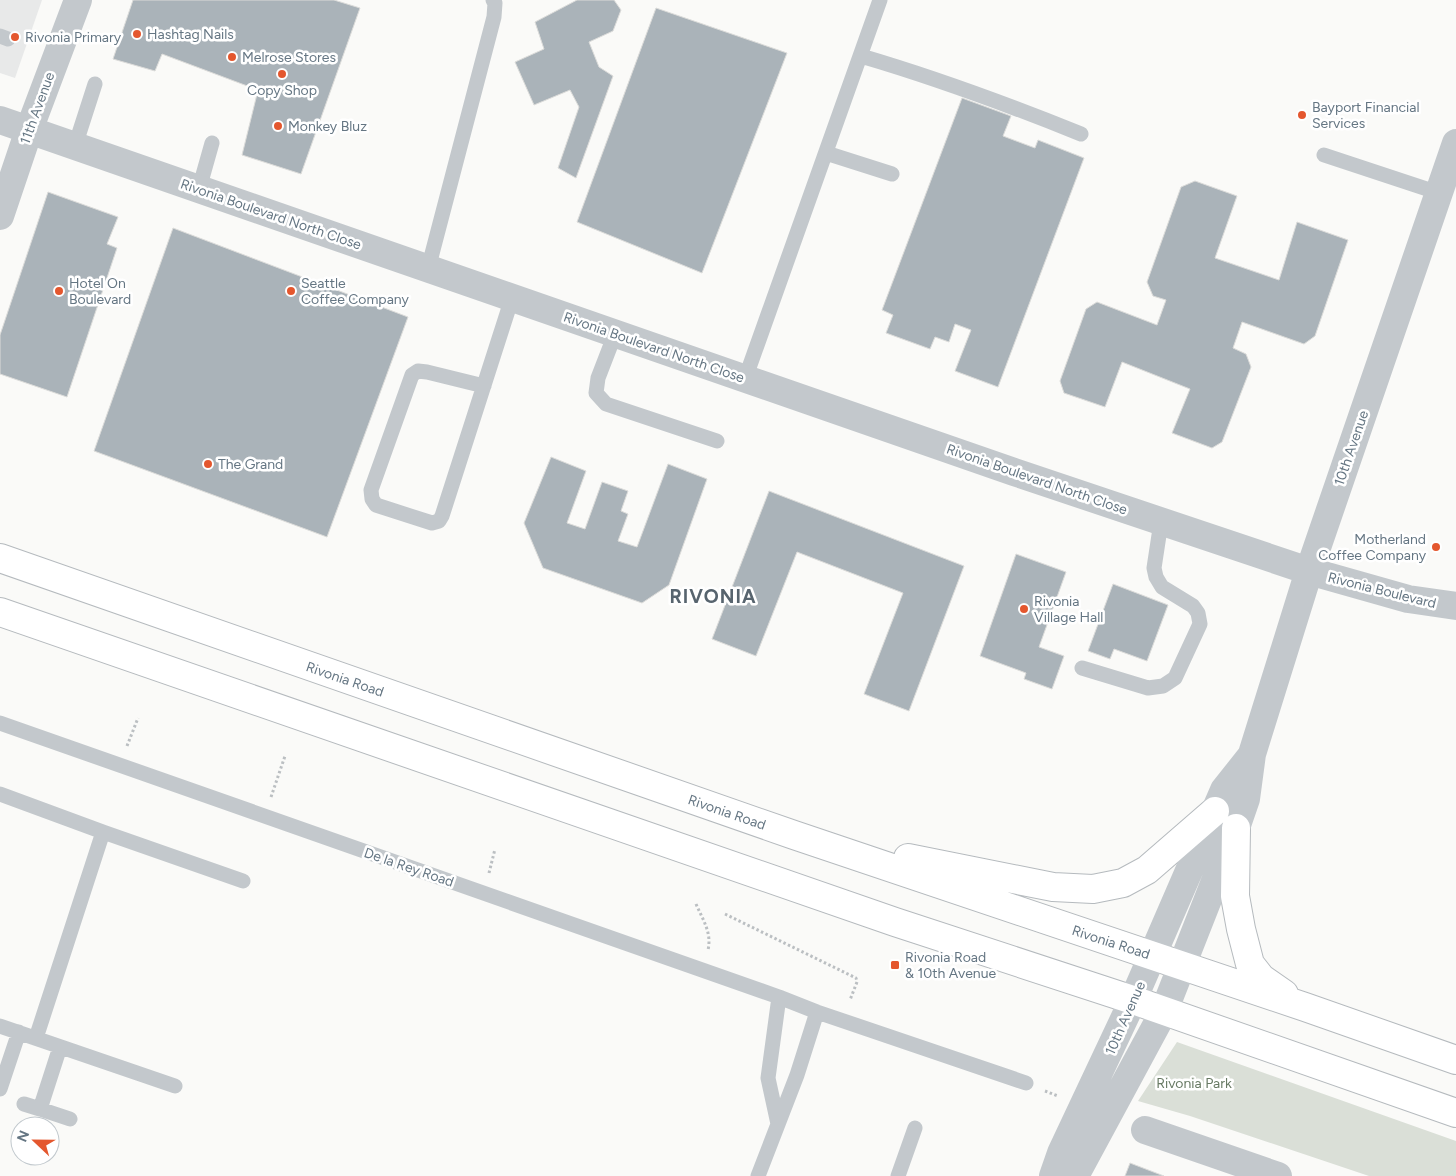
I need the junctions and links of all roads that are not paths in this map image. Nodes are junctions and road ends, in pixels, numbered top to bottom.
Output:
1 (78, 0) edge
2 (493, 0) edge
3 (880, 0) edge
4 (861, 56) junction
5 (95, 84) dead end
6 (0, 120) edge
7 (28, 130) junction
8 (1081, 134) dead end
9 (212, 143) dead end
10 (1456, 143) edge
11 (75, 146) junction
12 (826, 152) junction
13 (1324, 155) dead end
14 (892, 174) dead end
15 (199, 189) junction
16 (1439, 193) junction
17 (0, 216) edge
18 (428, 269) junction
19 (512, 298) junction
20 (615, 334) junction
21 (745, 379) junction
22 (484, 386) junction
23 (717, 441) dead end
24 (1162, 522) junction
25 (0, 558) edge
26 (1309, 571) junction
27 (1456, 606) edge
28 (0, 612) edge
29 (1082, 668) dead end
30 (0, 723) edge
31 (1252, 754) junction
32 (0, 794) edge
33 (1215, 810) junction
34 (1236, 828) junction
35 (103, 832) junction
36 (794, 835) junction
37 (243, 881) dead end
38 (1152, 955) junction
39 (1183, 966) junction
40 (779, 997) junction
41 (1133, 1000) junction
42 (1305, 1007) junction
43 (1164, 1011) junction
44 (817, 1012) junction
45 (0, 1026) edge
46 (19, 1032) junction
47 (36, 1038) junction
48 (60, 1047) junction
49 (1456, 1060) edge
50 (1026, 1083) road end
51 (175, 1086) dead end
52 (0, 1089) edge
53 (24, 1104) dead end
54 (40, 1109) junction
55 (1456, 1113) edge
56 (70, 1119) dead end
57 (778, 1124) junction
58 (915, 1128) dead end
59 (1145, 1130) dead end
60 (758, 1176) edge
61 (898, 1176) edge
62 (1053, 1176) edge
63 (1075, 1176) edge
64 (1278, 1176) edge

1 - 7 street, 11th Avenue
2 - 18 lane
3 - 4 lane
4 - 8 lane
4 - 12 lane
5 - 11 lane
6 - 7 street, Rivonia Boulevard North Close
7 - 11 street, Rivonia Boulevard North Close
7 - 17 street, 11th Avenue
9 - 15 lane
10 - 16 street, 10th Avenue
11 - 15 street, Rivonia Boulevard North Close
12 - 14 lane
12 - 21 lane
13 - 16 lane
15 - 18 street, Rivonia Boulevard North Close
16 - 26 street, 10th Avenue
18 - 19 street, Rivonia Boulevard North Close
19 - 20 street, Rivonia Boulevard North Close
19 - 22 lane
20 - 21 street, Rivonia Boulevard North Close
20 - 23 lane
21 - 24 street, Rivonia Boulevard North Close
22 - 22 lane
24 - 26 street, Rivonia Boulevard North Close
24 - 29 lane
25 - 36 main road, Rivonia Road
26 - 27 street, Rivonia Boulevard
26 - 31 street, 10th Avenue
28 - 41 main road
30 - 40 lane, De la Rey Road
31 - 33 street, 10th Avenue
31 - 34 street, 10th Avenue
32 - 35 lane
33 - 36 main road
33 - 38 street, 10th Avenue
34 - 39 street, 10th Avenue
34 - 42 main road
35 - 37 lane
35 - 47 lane
36 - 38 main road, Rivonia Road
38 - 39 main road, Rivonia Road
38 - 41 street, 10th Avenue
39 - 42 main road, Rivonia Road
39 - 43 street, 10th Avenue
40 - 44 lane, De la Rey Road
40 - 57 lane
41 - 43 main road
41 - 62 street, 10th Avenue
42 - 49 main road, Rivonia Road
43 - 55 main road
43 - 63 street, 10th Avenue
44 - 50 lane, De la Rey Road
44 - 57 lane
45 - 46 lane
46 - 47 lane
46 - 52 lane
47 - 48 lane
48 - 51 lane
48 - 54 lane
53 - 54 lane
54 - 56 lane
57 - 60 lane
58 - 61 lane
59 - 64 street

